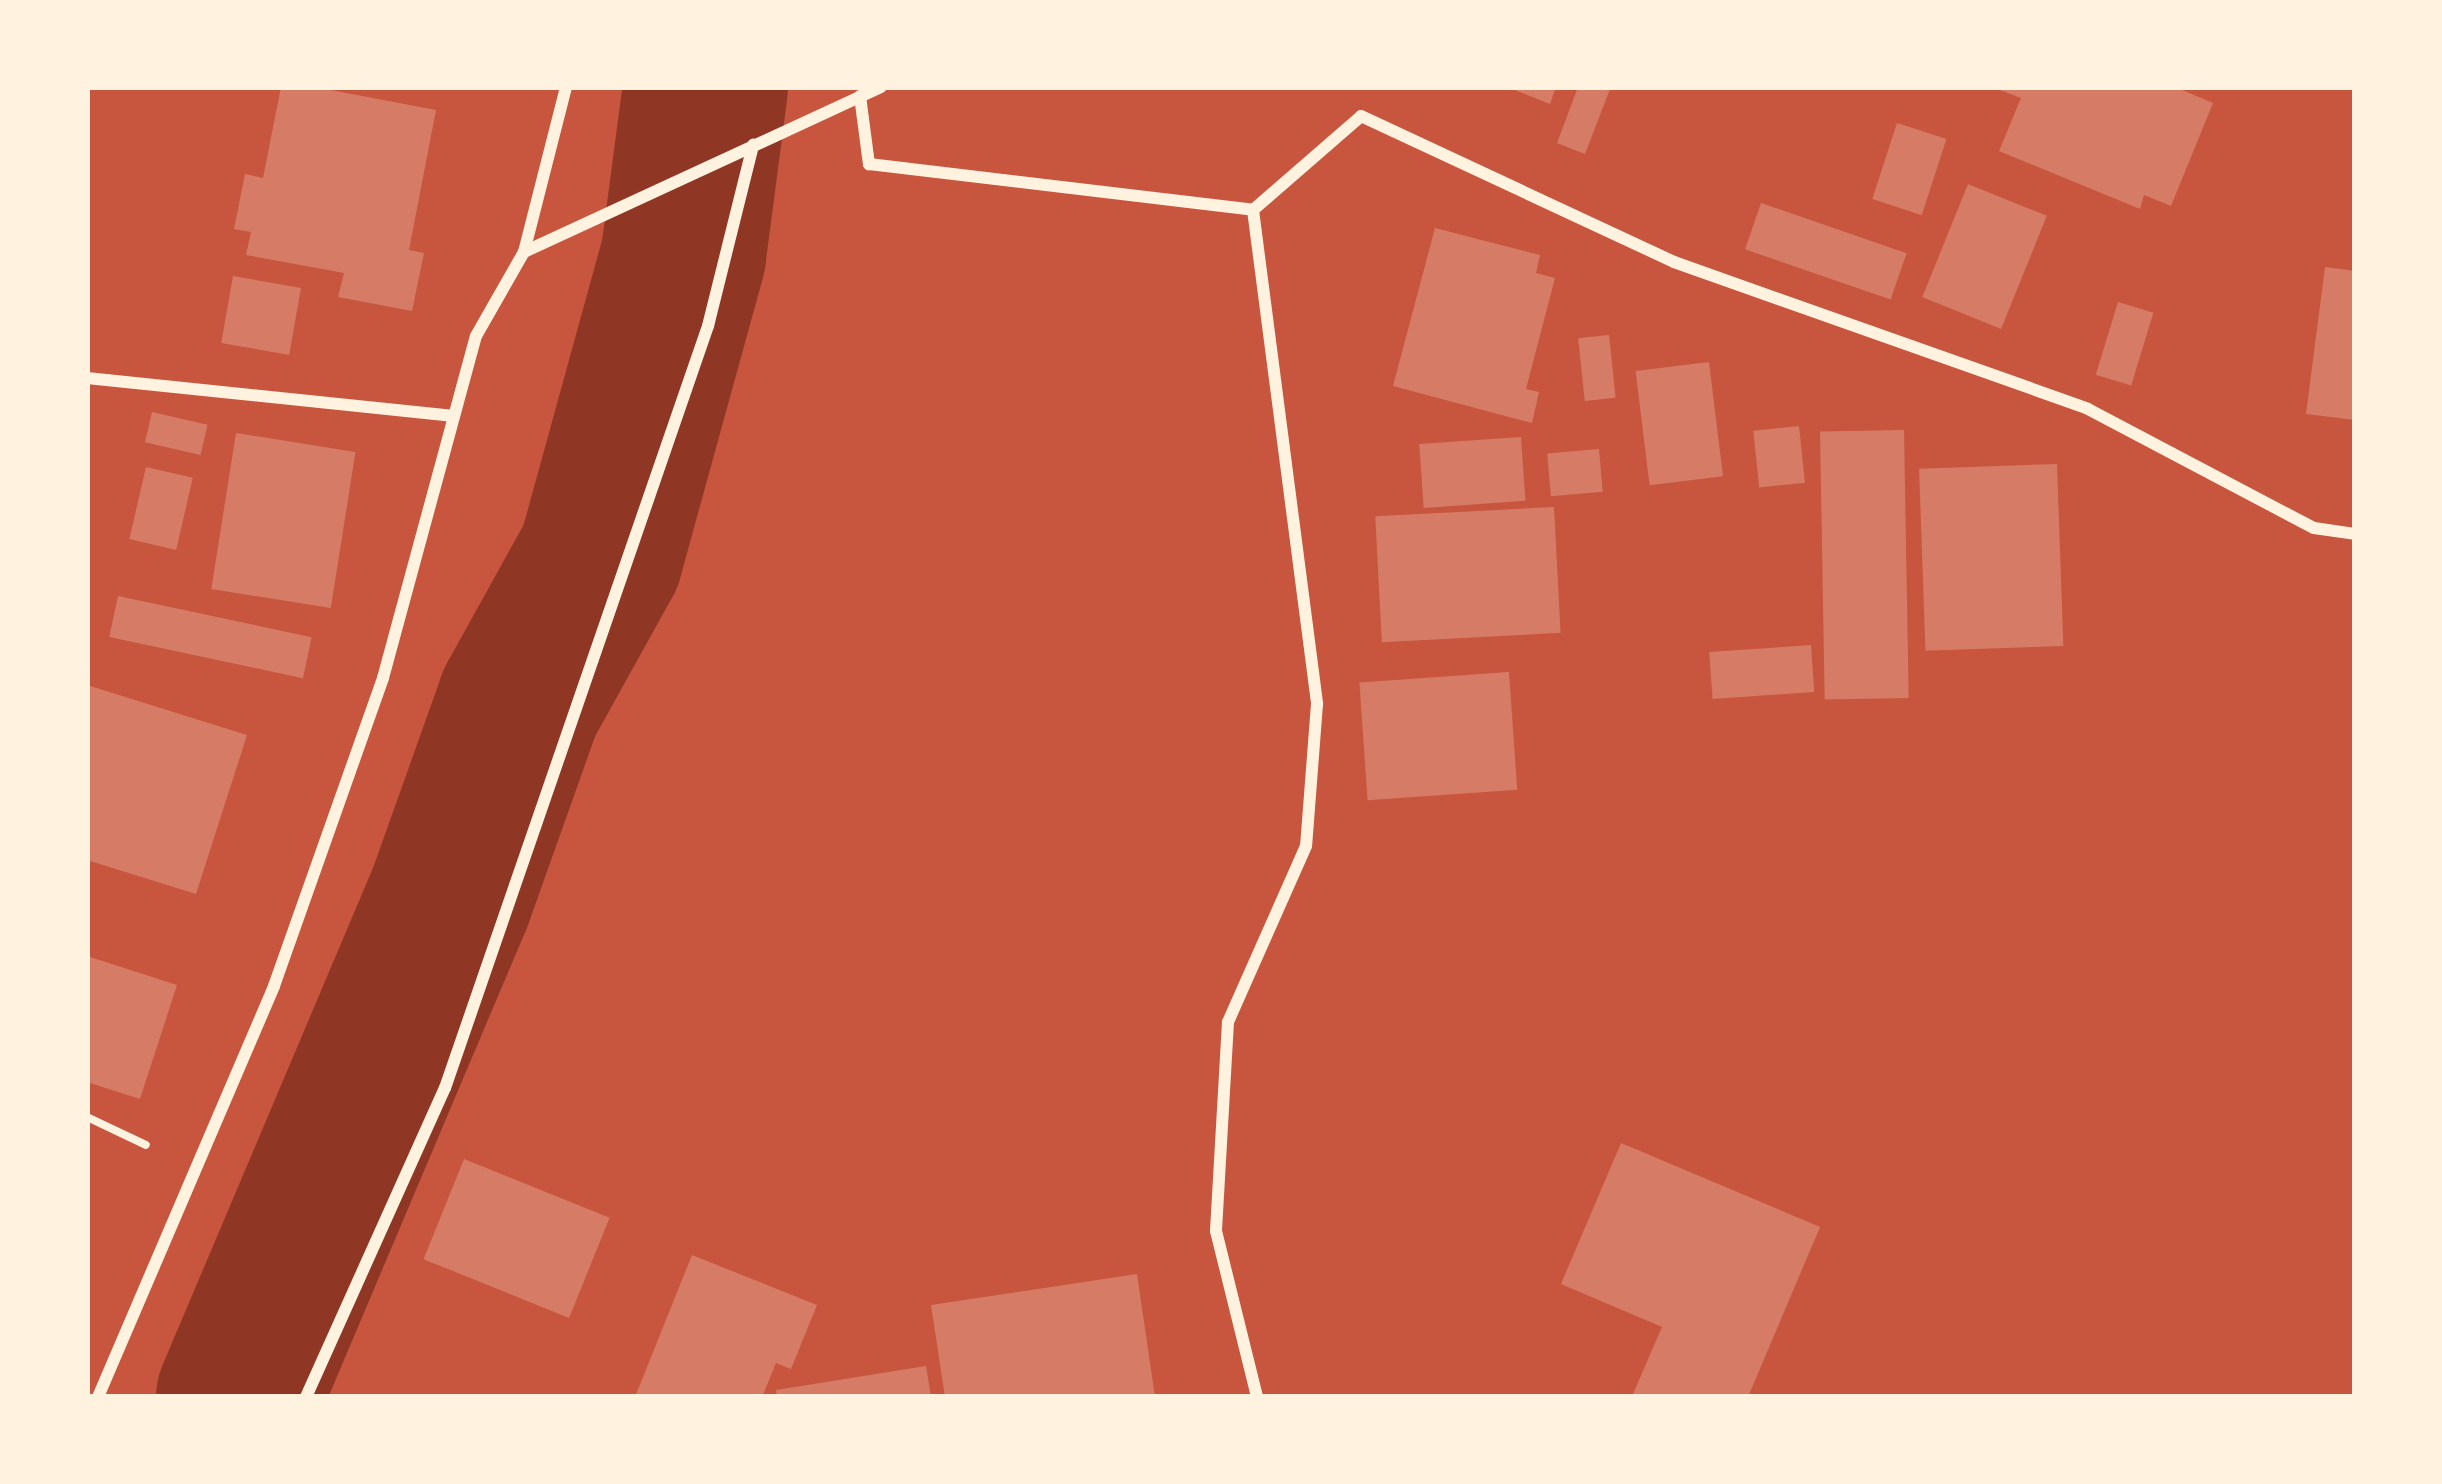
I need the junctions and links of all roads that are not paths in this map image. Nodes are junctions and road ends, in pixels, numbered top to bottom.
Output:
1 (566, 87) edge
2 (880, 87) edge
3 (860, 96) junction
4 (753, 146) junction
5 (1253, 210) junction
6 (524, 252) junction
7 (87, 378) edge
8 (454, 416) junction
9 (2355, 533) edge
10 (98, 1397) edge
11 (306, 1397) edge
12 (1257, 1397) edge

1 - 6 street
2 - 3 street
3 - 4 street
3 - 5 street
4 - 6 street
4 - 11 street
5 - 9 street
5 - 12 street
6 - 8 street
7 - 8 street
8 - 10 street

